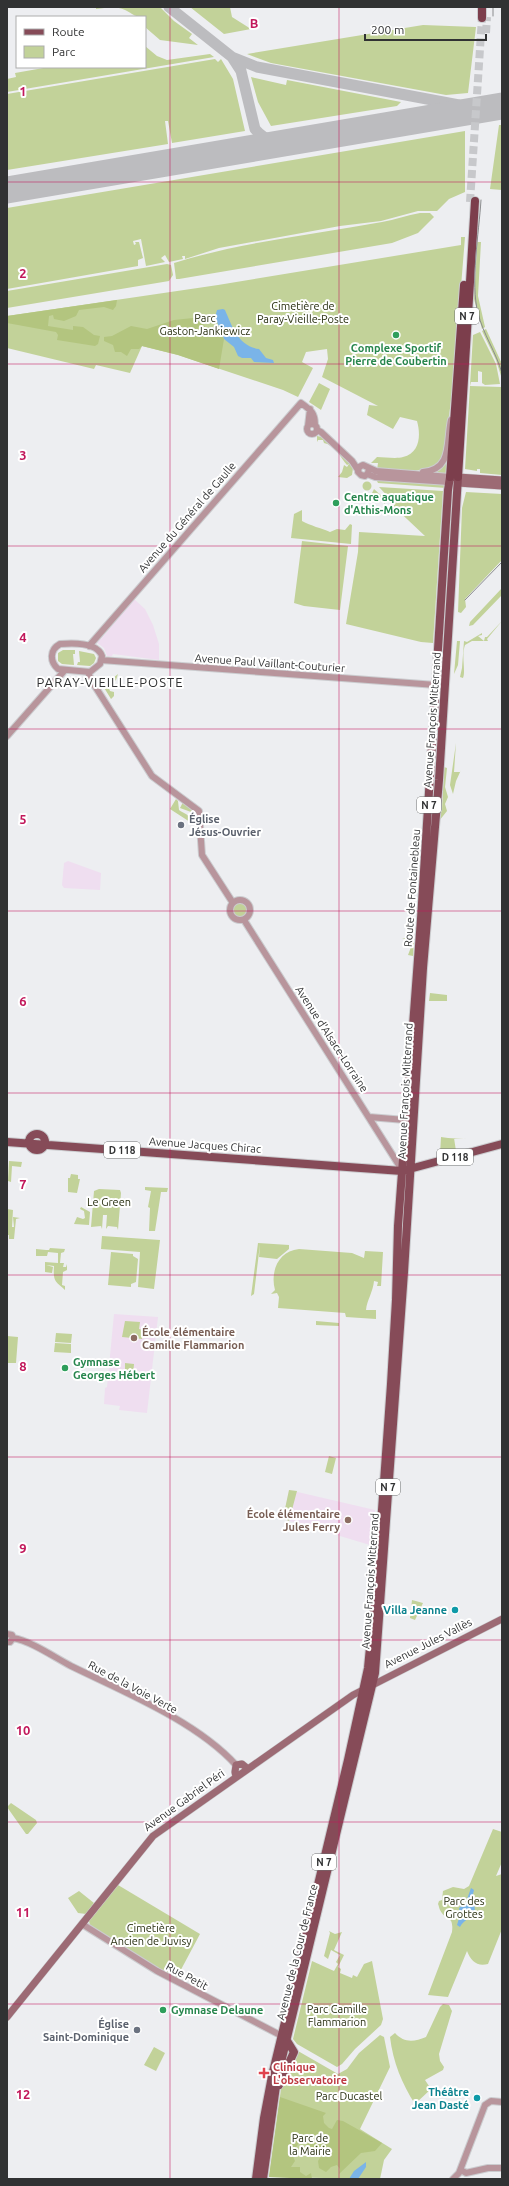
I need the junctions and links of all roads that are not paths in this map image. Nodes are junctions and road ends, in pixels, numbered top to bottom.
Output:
1 (482, 7) edge
2 (488, 7) edge
3 (455, 402) junction
4 (310, 409) junction
5 (316, 428) junction
6 (360, 467) junction
7 (368, 471) junction
8 (408, 474) junction
9 (502, 480) edge
10 (453, 482) junction
11 (502, 486) edge
12 (89, 646) junction
13 (439, 647) joint
14 (102, 660) junction
15 (65, 670) junction
16 (88, 672) junction
17 (436, 685) junction
18 (7, 736) edge
19 (233, 903) junction
20 (244, 920) junction
21 (411, 1058) joint
22 (369, 1117) junction
23 (405, 1120) junction
24 (7, 1139) edge
25 (7, 1142) edge
26 (31, 1142) junction
27 (502, 1144) edge
28 (411, 1168) junction
29 (402, 1171) junction
30 (502, 1619) edge
31 (7, 1634) edge
32 (10, 1640) edge
33 (369, 1686) junction
34 (236, 1765) junction
35 (242, 1773) junction
36 (82, 1924) junction
37 (7, 2017) edge
38 (284, 2037) junction
39 (502, 2102) edge
40 (502, 2168) edge
41 (461, 2170) junction
42 (480, 2170) junction
43 (256, 2179) edge
44 (263, 2179) edge
45 (453, 2179) edge
46 (465, 2179) edge

1 - 2 highway
3 - 8 street
3 - 10 highway, N 7
3 - 10 highway, N 7
4 - 5 street
4 - 5 street
4 - 12 street, Avenue du Général de Gaulle
5 - 6 street
6 - 7 street
6 - 7 street
7 - 8 street
7 - 10 street
8 - 10 street
9 - 10 main road
10 - 11 main road
10 - 13 main road, Avenue François Mitterrand / N 7
10 - 28 main road, Avenue François Mitterrand / N 7
12 - 14 street
12 - 15 street
13 - 17 main road, Route de Fontainebleau / N 7
14 - 16 street
14 - 17 street, Avenue Paul Vaillant-Couturier
15 - 16 street
15 - 18 street
16 - 19 street
17 - 21 main road, Route de Fontainebleau / N 7
19 - 20 street
19 - 20 street
20 - 22 street, Avenue d'Alsace-Lorraine
21 - 23 main road, Avenue François Mitterrand / N 7
22 - 23 street
22 - 29 street, Avenue d'Alsace-Lorraine
23 - 29 main road, Avenue François Mitterrand / N 7
24 - 26 main road
25 - 26 main road
26 - 29 main road, Avenue Jacques Chirac / D 118
27 - 28 main road, D 118
28 - 29 main road, D 118
28 - 33 main road, Avenue François Mitterrand / N 7
29 - 33 main road, Avenue François Mitterrand / N 7
30 - 33 main road, Avenue Jules Vallès
31 - 32 street, Rue de la Voie Verte
32 - 34 street, Rue de la Voie Verte
33 - 35 main road, Avenue Jules Vallès
33 - 38 main road, Avenue de la Cour de France / N 7
33 - 38 main road, Avenue de la Cour de France / N 7
34 - 35 main road
34 - 35 main road
35 - 36 main road, Avenue Gabriel Péri
36 - 37 main road, Avenue Gabriel Péri
36 - 38 street, Rue Petit
38 - 43 main road, Avenue de la Cour de France / N 7
38 - 44 main road
39 - 41 street
40 - 42 street
41 - 42 street
41 - 45 street
42 - 46 street

